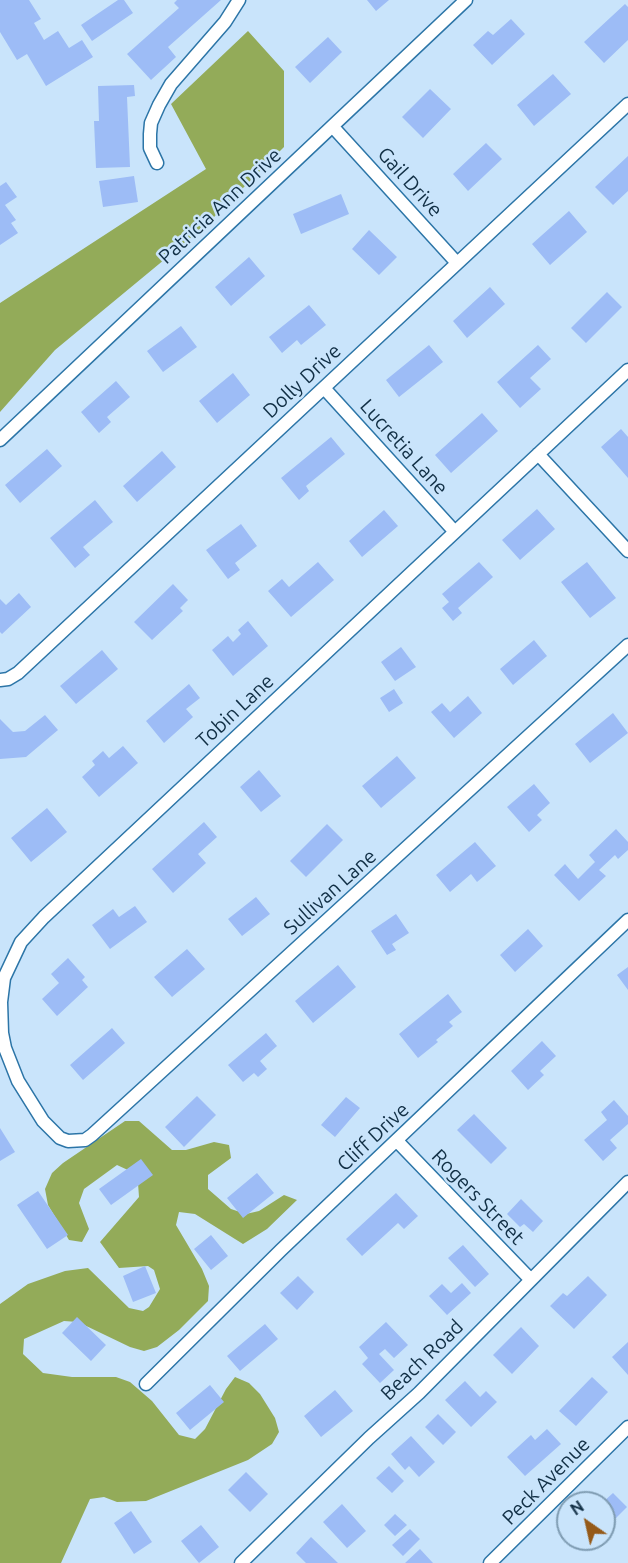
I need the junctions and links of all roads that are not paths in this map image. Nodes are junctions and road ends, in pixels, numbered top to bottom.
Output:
1 (239, 0) edge
2 (466, 0) edge
3 (628, 104) edge
4 (333, 127) junction
5 (157, 163) dead end
6 (457, 263) junction
7 (628, 370) edge
8 (324, 388) junction
9 (0, 440) edge
10 (538, 454) junction
11 (455, 532) junction
12 (628, 551) edge
13 (628, 645) edge
14 (0, 680) edge
15 (628, 920) edge
16 (52, 1129) joint
17 (397, 1142) junction
18 (628, 1182) edge
19 (531, 1280) junction
20 (146, 1384) dead end
21 (628, 1427) edge
22 (241, 1563) edge
23 (490, 1563) edge

1 - 5 street
2 - 4 street, Patricia Ann Drive
3 - 6 street, Dolly Drive
4 - 6 street, Gail Drive
4 - 9 street, Patricia Ann Drive
6 - 8 street, Dolly Drive
7 - 10 street, Tobin Lane
8 - 11 street, Lucretia Lane
8 - 14 street, Dolly Drive
10 - 11 street, Tobin Lane
10 - 12 street
11 - 16 street, Tobin Lane
13 - 16 street, Sullivan Lane
15 - 17 street, Cliff Drive
17 - 19 street, Rogers Street
17 - 20 street, Cliff Drive
18 - 19 street, Beach Road
19 - 22 street, Beach Road
21 - 23 street, Peck Avenue

